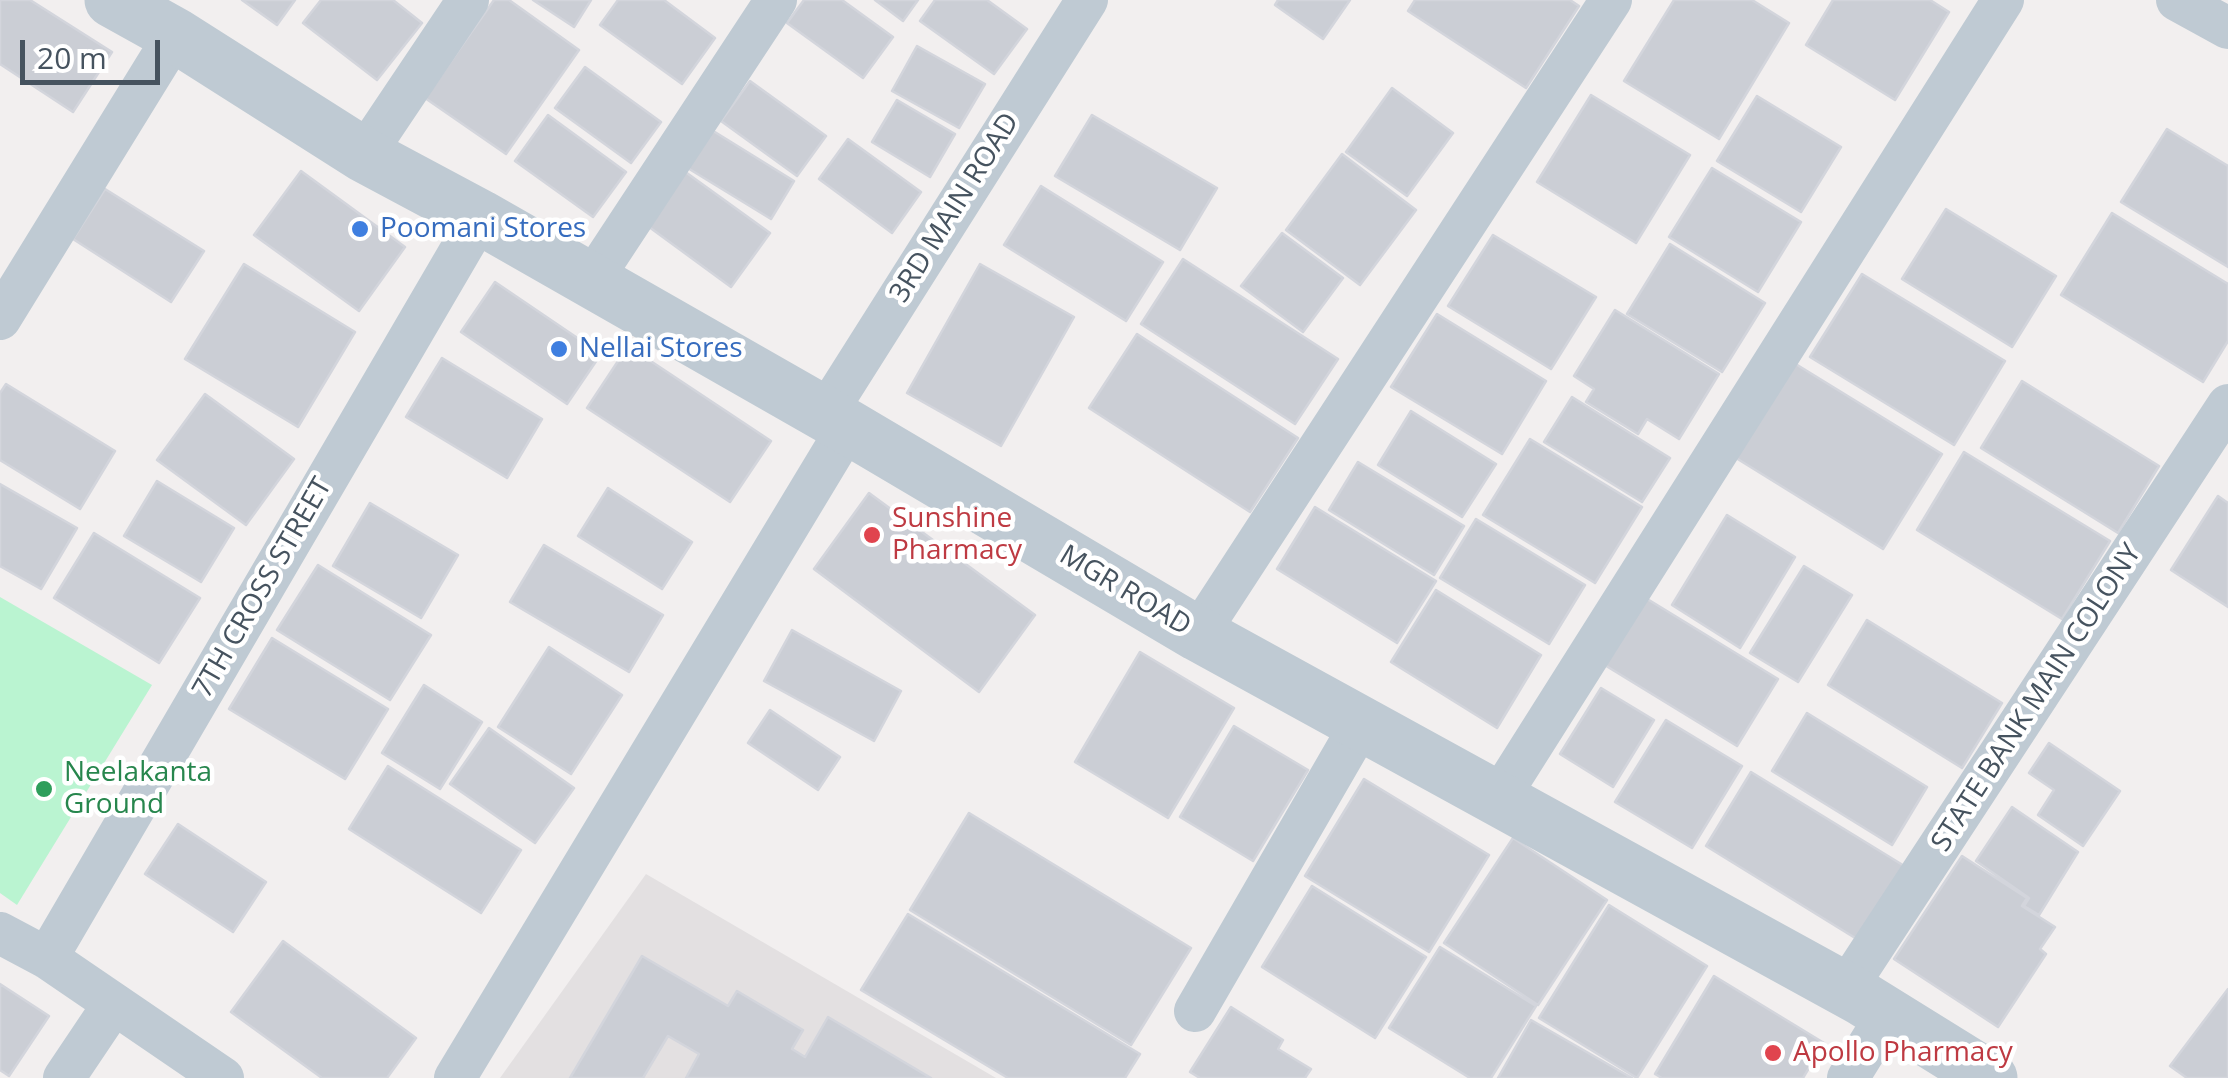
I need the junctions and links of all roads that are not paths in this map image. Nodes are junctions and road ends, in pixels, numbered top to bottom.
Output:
1 (468, 0) edge
2 (776, 0) edge
3 (1086, 0) edge
4 (1612, 0) edge
5 (2003, 0) edge
6 (2177, 0) edge
7 (139, 12) edge
8 (2228, 28) edge
9 (364, 155) junction
10 (480, 217) junction
11 (591, 281) junction
12 (0, 318) edge
13 (2228, 405) edge
14 (836, 422) junction
15 (1198, 634) junction
16 (1361, 724) junction
17 (1498, 799) junction
18 (0, 933) edge
19 (47, 958) junction
20 (1866, 1002) junction
21 (114, 1005) junction
22 (1195, 1011) dead end
23 (64, 1078) edge
24 (222, 1078) edge
25 (455, 1078) edge
26 (1848, 1078) edge
27 (1990, 1078) edge

1 - 9 street
2 - 11 street
3 - 14 street, 3RD MAIN ROAD
4 - 15 street
5 - 17 street
6 - 8 street
7 - 9 street, MGR ROAD
7 - 12 street
9 - 10 street, MGR ROAD
10 - 11 street, MGR ROAD
10 - 19 street, 7TH CROSS STREET
11 - 14 street, MGR ROAD
13 - 20 street, STATE BANK MAIN COLONY
14 - 15 street, MGR ROAD
14 - 25 street, 3RD MAIN ROAD
15 - 16 street, MGR ROAD
16 - 17 street, MGR ROAD
16 - 22 street
17 - 20 street, MGR ROAD
18 - 19 street
19 - 21 street
20 - 26 street, STATE BANK MAIN COLONY
20 - 27 street, MGR ROAD
21 - 23 street
21 - 24 street

